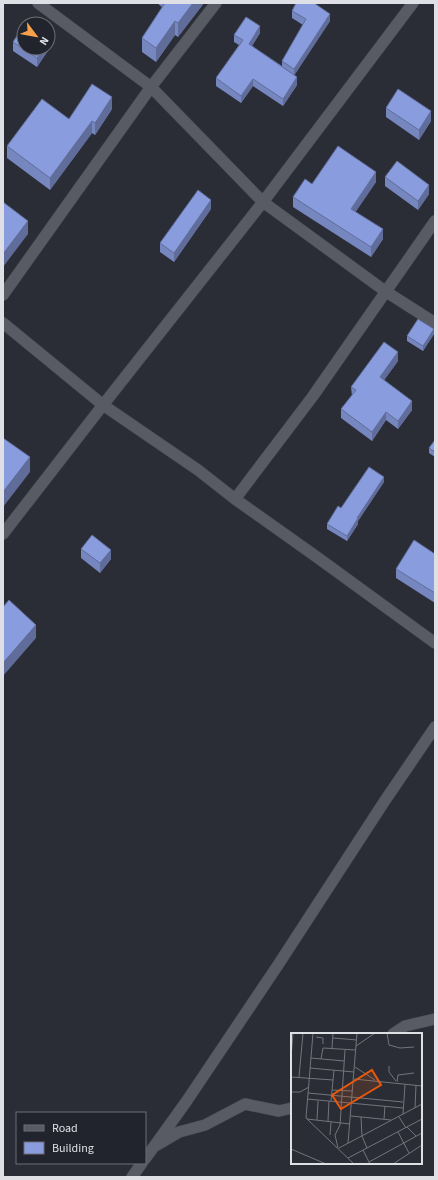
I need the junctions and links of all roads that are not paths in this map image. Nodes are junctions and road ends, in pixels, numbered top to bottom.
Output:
1 (38, 3) edge
2 (216, 3) edge
3 (413, 3) edge
4 (151, 87) junction
5 (263, 202) junction
6 (435, 220) edge
7 (385, 292) junction
8 (3, 295) edge
9 (3, 323) edge
10 (435, 323) edge
11 (103, 405) junction
12 (235, 499) junction
13 (3, 534) edge
14 (435, 643) edge
15 (435, 727) edge
16 (435, 1019) edge
17 (394, 1033) edge
18 (291, 1108) edge
19 (152, 1149) junction
20 (146, 1158) edge
21 (141, 1164) edge
22 (132, 1177) edge

1 - 4 street
2 - 4 street
3 - 5 street
4 - 5 street
4 - 8 street
5 - 7 street
5 - 11 street
6 - 7 street
7 - 10 street
7 - 12 street
9 - 11 street
11 - 12 street
11 - 13 street
12 - 14 street
15 - 19 street
16 - 17 street
18 - 19 street
19 - 20 street
21 - 22 street

